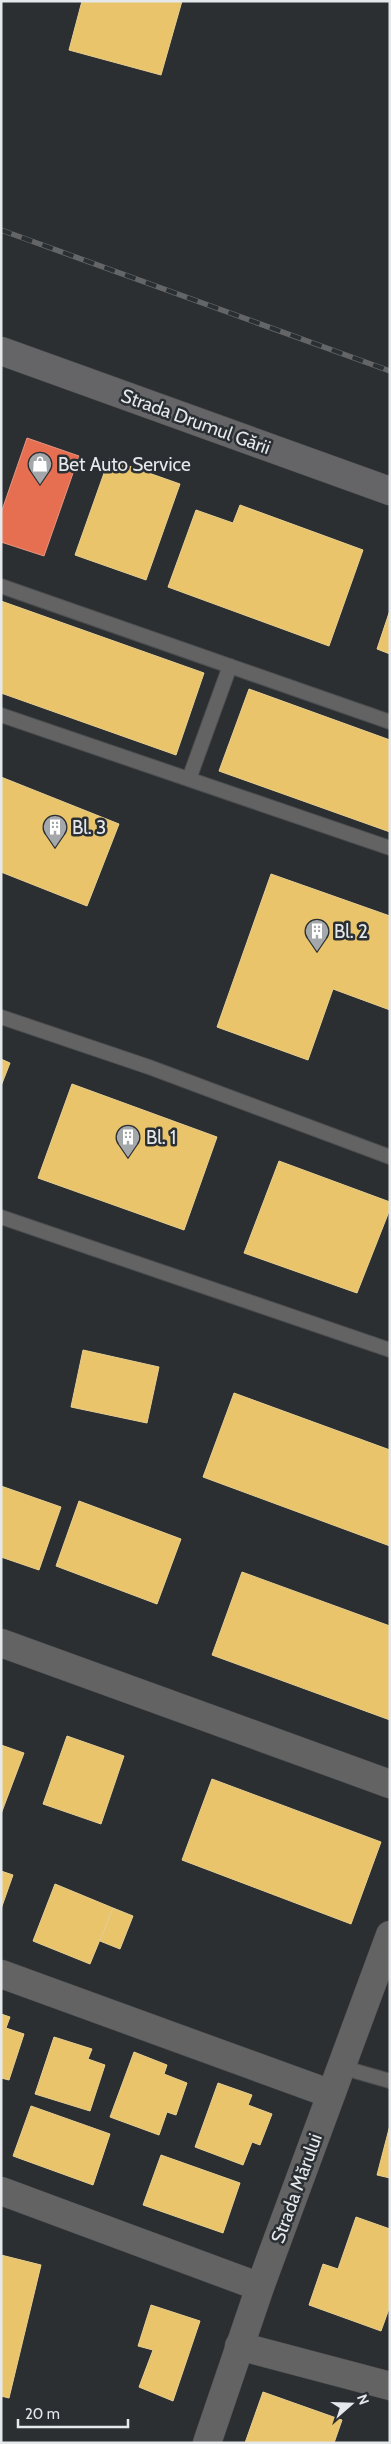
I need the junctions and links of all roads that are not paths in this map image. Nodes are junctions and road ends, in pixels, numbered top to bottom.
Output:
1 (1, 351) edge
2 (390, 491) edge
3 (1, 586) edge
4 (230, 666) junction
5 (1, 715) edge
6 (390, 722) edge
7 (189, 779) junction
8 (390, 848) edge
9 (1, 1017) edge
10 (390, 1156) edge
11 (1, 1216) edge
12 (390, 1350) edge
13 (1, 1643) edge
14 (390, 1784) edge
15 (390, 1935) edge
16 (384, 1968) edge
17 (1, 1974) edge
18 (341, 2067) junction
19 (390, 2081) edge
20 (331, 2094) junction
21 (1, 2191) edge
22 (260, 2287) junction
23 (239, 2346) junction
24 (390, 2386) edge
25 (207, 2443) edge

1 - 2 street, Strada Drumul Gării
3 - 4 lane
4 - 6 lane
4 - 7 lane
5 - 7 lane
7 - 8 lane
9 - 10 lane
11 - 12 lane
13 - 14 street
15 - 16 street, Strada Mărului
16 - 18 street, Strada Mărului
17 - 20 street
18 - 19 lane
18 - 20 street, Strada Mărului
20 - 22 street, Strada Mărului
21 - 22 street
22 - 23 street, Strada Mărului
23 - 24 street
23 - 25 street, Strada Mărului

